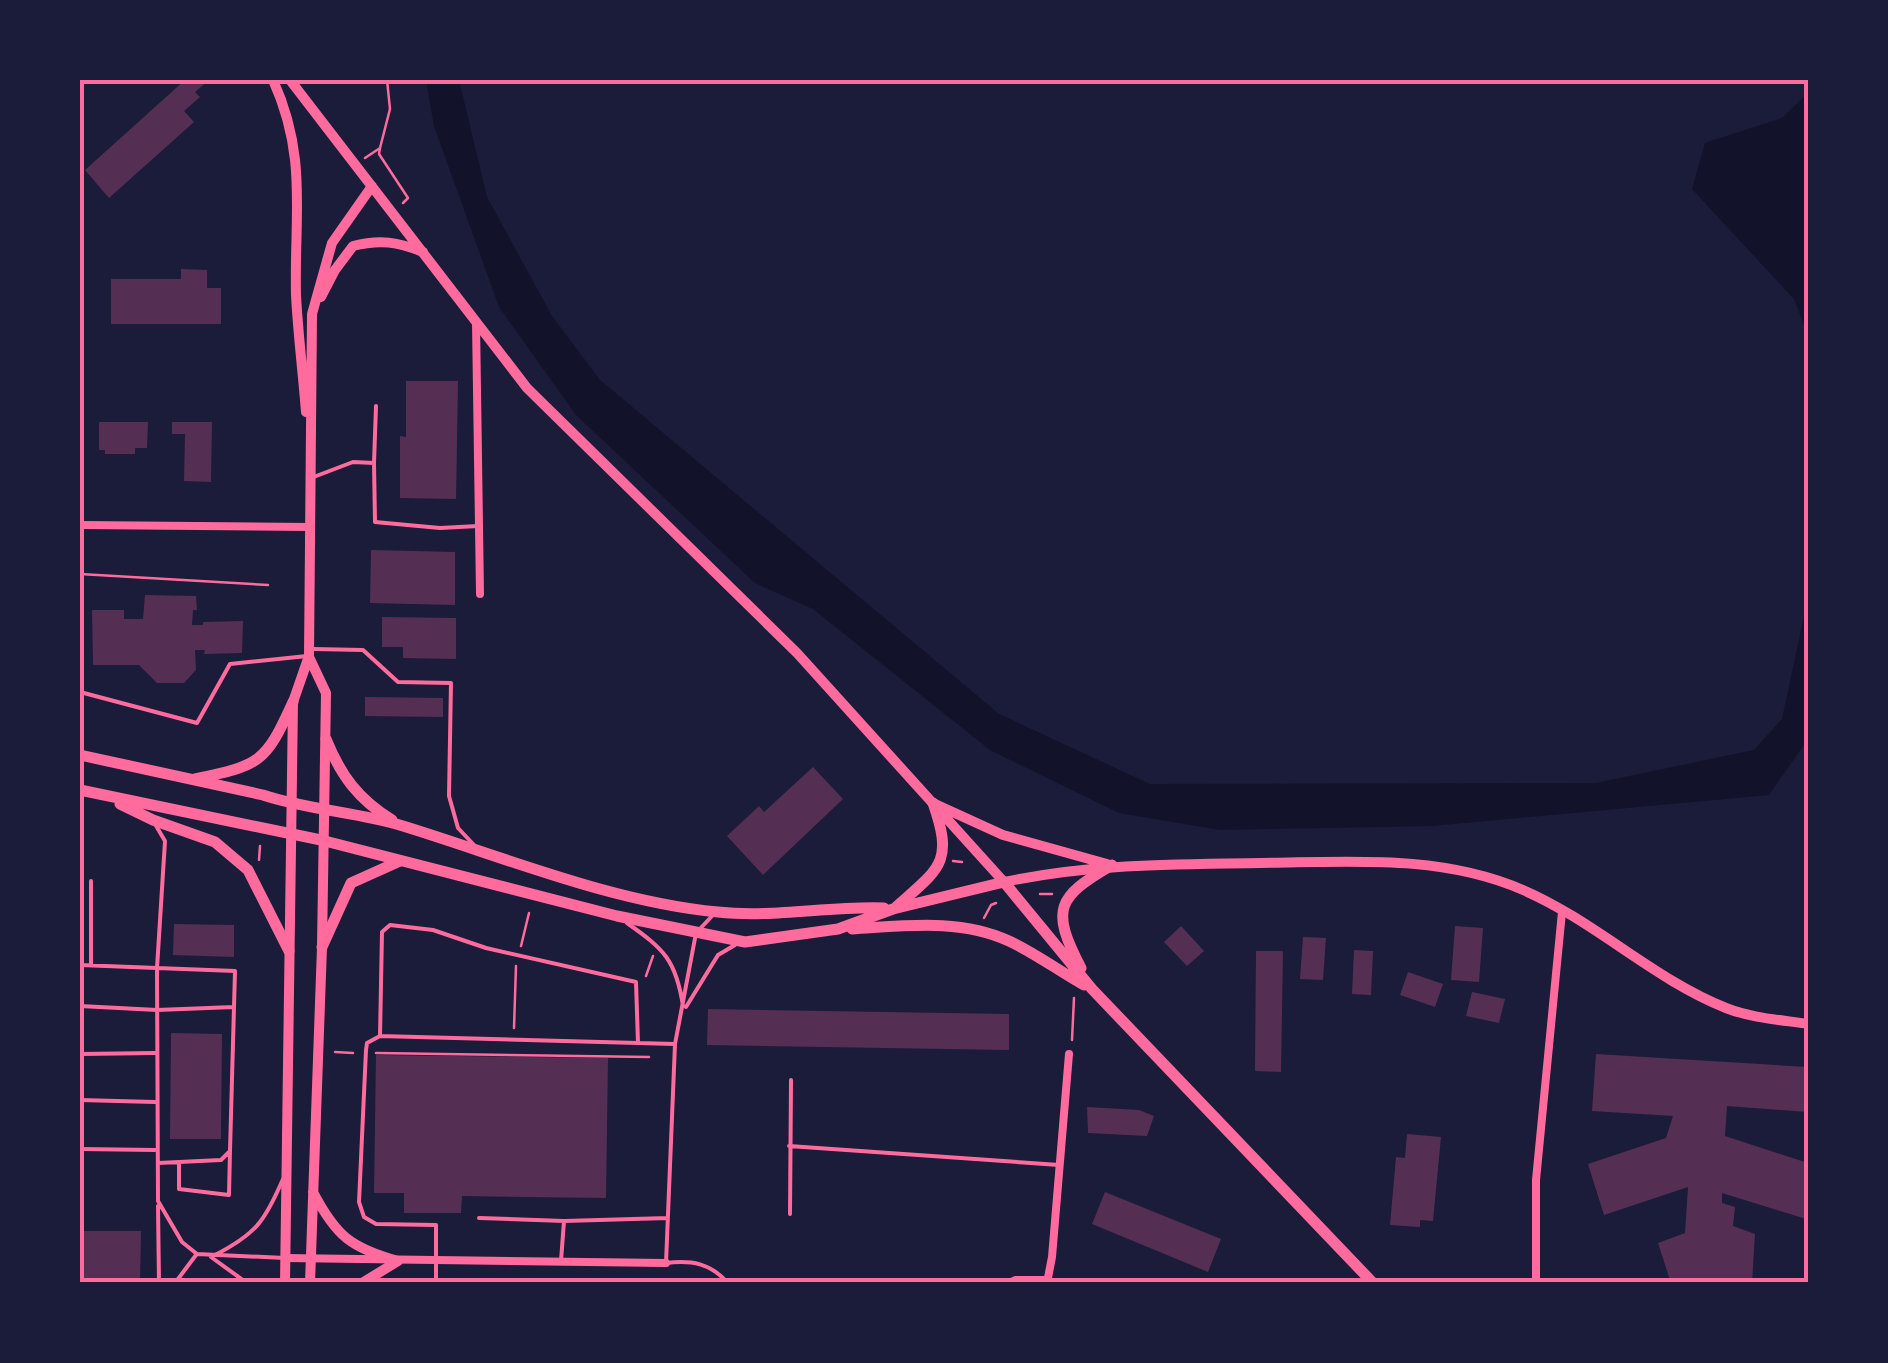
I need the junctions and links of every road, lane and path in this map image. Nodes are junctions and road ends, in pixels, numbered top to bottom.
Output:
1 (274, 80) edge
2 (290, 80) edge
3 (387, 80) edge
4 (356, 164) junction
5 (372, 186) junction
6 (424, 252) junction
7 (312, 314) junction
8 (476, 318) junction
9 (376, 406) dead end
10 (374, 463) junction
11 (311, 478) junction
12 (80, 525) edge
13 (478, 526) junction
14 (310, 527) junction
15 (80, 574) edge
16 (268, 585) dead end
17 (480, 594) dead end
18 (309, 652) junction
19 (80, 692) edge
20 (293, 702) junction
21 (326, 739) junction
22 (80, 755) edge
23 (188, 781) junction
24 (80, 790) edge
25 (102, 796) junction
26 (932, 803) junction
27 (290, 804) junction
28 (324, 810) junction
29 (153, 820) junction
30 (400, 825) junction
31 (290, 834) junction
32 (322, 840) junction
33 (260, 846) dead end
34 (480, 853) junction
35 (400, 861) junction
36 (268, 862) dead end
37 (962, 862) dead end
38 (1112, 865) junction
39 (960, 867) dead end
40 (91, 881) dead end
41 (1004, 882) junction
42 (1043, 892) dead end
43 (1058, 896) dead end
44 (991, 903) dead end
45 (893, 909) junction
46 (718, 912) junction
47 (1562, 912) junction
48 (529, 913) dead end
49 (617, 916) junction
50 (981, 924) dead end
51 (838, 929) junction
52 (696, 933) junction
53 (744, 942) junction
54 (322, 947) junction
55 (520, 947) dead end
56 (289, 951) junction
57 (654, 954) dead end
58 (80, 965) edge
59 (90, 966) junction
60 (516, 966) dead end
61 (157, 968) junction
62 (647, 976) dead end
63 (1092, 989) junction
64 (1074, 998) dead end
65 (80, 1006) edge
66 (234, 1007) junction
67 (157, 1010) junction
68 (684, 1010) junction
69 (1808, 1024) edge
70 (514, 1030) dead end
71 (380, 1036) junction
72 (1072, 1041) dead end
73 (638, 1042) junction
74 (676, 1044) junction
75 (335, 1052) dead end
76 (366, 1053) junction
77 (80, 1054) edge
78 (157, 1054) junction
79 (1069, 1054) dead end
80 (650, 1057) dead end
81 (791, 1080) dead end
82 (80, 1100) edge
83 (158, 1102) junction
84 (789, 1146) junction
85 (80, 1149) edge
86 (158, 1150) junction
87 (230, 1151) junction
88 (179, 1162) junction
89 (158, 1163) junction
90 (1061, 1165) junction
91 (284, 1176) junction
92 (313, 1191) junction
93 (158, 1201) junction
94 (790, 1214) dead end
95 (480, 1218) dead end
96 (668, 1218) junction
97 (564, 1221) junction
98 (196, 1254) junction
99 (211, 1257) junction
100 (285, 1258) junction
101 (310, 1260) junction
102 (438, 1260) junction
103 (398, 1261) junction
104 (561, 1262) junction
105 (666, 1264) junction
106 (259, 1280) edge
107 (1047, 1280) edge
108 (266, 1282) edge
109 (160, 1283) edge
110 (175, 1283) edge
111 (246, 1283) edge
112 (285, 1283) edge
113 (310, 1283) edge
114 (362, 1283) edge
115 (436, 1283) edge
116 (728, 1283) edge
117 (1004, 1283) edge
118 (1373, 1283) edge
119 (1536, 1283) edge

1 - 11 main road
2 - 4 main road
3 - 4 path
4 - 5 main road
5 - 6 main road
5 - 7 main road
6 - 7 main road
6 - 8 main road
7 - 11 main road
8 - 13 street
8 - 26 main road
9 - 10 lane
10 - 11 lane
10 - 13 lane
11 - 14 main road
12 - 14 street
13 - 17 street
14 - 18 main road
15 - 16 path
18 - 19 lane
18 - 20 main road
18 - 21 main road
18 - 34 lane
20 - 23 main road
20 - 27 main road
21 - 28 main road
21 - 30 main road
22 - 23 main road
23 - 27 main road
24 - 25 main road
25 - 29 main road
25 - 31 main road
26 - 38 main road
26 - 41 main road
26 - 45 main road
27 - 28 main road
27 - 31 main road
28 - 30 main road
28 - 32 main road
29 - 56 main road
29 - 61 lane
30 - 34 main road
31 - 32 main road
31 - 56 main road
32 - 35 main road
32 - 54 main road
33 - 36 path
34 - 46 main road
35 - 49 main road
35 - 54 main road
37 - 39 path
38 - 41 main road
38 - 47 main road
38 - 63 main road
40 - 59 lane
41 - 45 main road
41 - 63 main road
42 - 43 path
44 - 50 path
45 - 46 main road
45 - 51 main road
46 - 52 lane
47 - 69 main road
47 - 119 street
48 - 55 path
49 - 52 main road
49 - 68 lane
51 - 53 main road
51 - 63 main road
52 - 53 main road
52 - 68 lane
53 - 68 lane
54 - 92 main road
56 - 91 main road
57 - 62 path
58 - 59 lane
59 - 61 lane
60 - 70 path
61 - 66 lane
61 - 67 lane
63 - 118 main road
64 - 72 path
65 - 67 lane
66 - 67 lane
66 - 87 lane
67 - 78 lane
68 - 74 lane
71 - 73 lane
71 - 73 lane
71 - 76 lane
73 - 74 lane
74 - 96 lane
75 - 76 path
76 - 80 path
76 - 102 lane
77 - 78 lane
78 - 83 lane
79 - 90 street
81 - 84 lane
82 - 83 lane
83 - 86 lane
84 - 90 lane
84 - 94 lane
85 - 86 lane
86 - 89 lane
87 - 88 lane
87 - 88 lane
88 - 89 lane
89 - 93 lane
90 - 107 street
91 - 99 lane
91 - 100 main road
92 - 101 main road
92 - 103 main road
93 - 98 lane
93 - 109 lane
95 - 97 lane
96 - 97 lane
96 - 105 lane
97 - 104 lane
98 - 99 lane
98 - 110 lane
99 - 100 lane
99 - 111 lane
100 - 101 street
100 - 112 main road
101 - 103 street
101 - 113 main road
102 - 103 street
102 - 104 street
102 - 115 lane
103 - 114 main road
104 - 105 street
105 - 116 lane
106 - 108 path
107 - 117 lane

